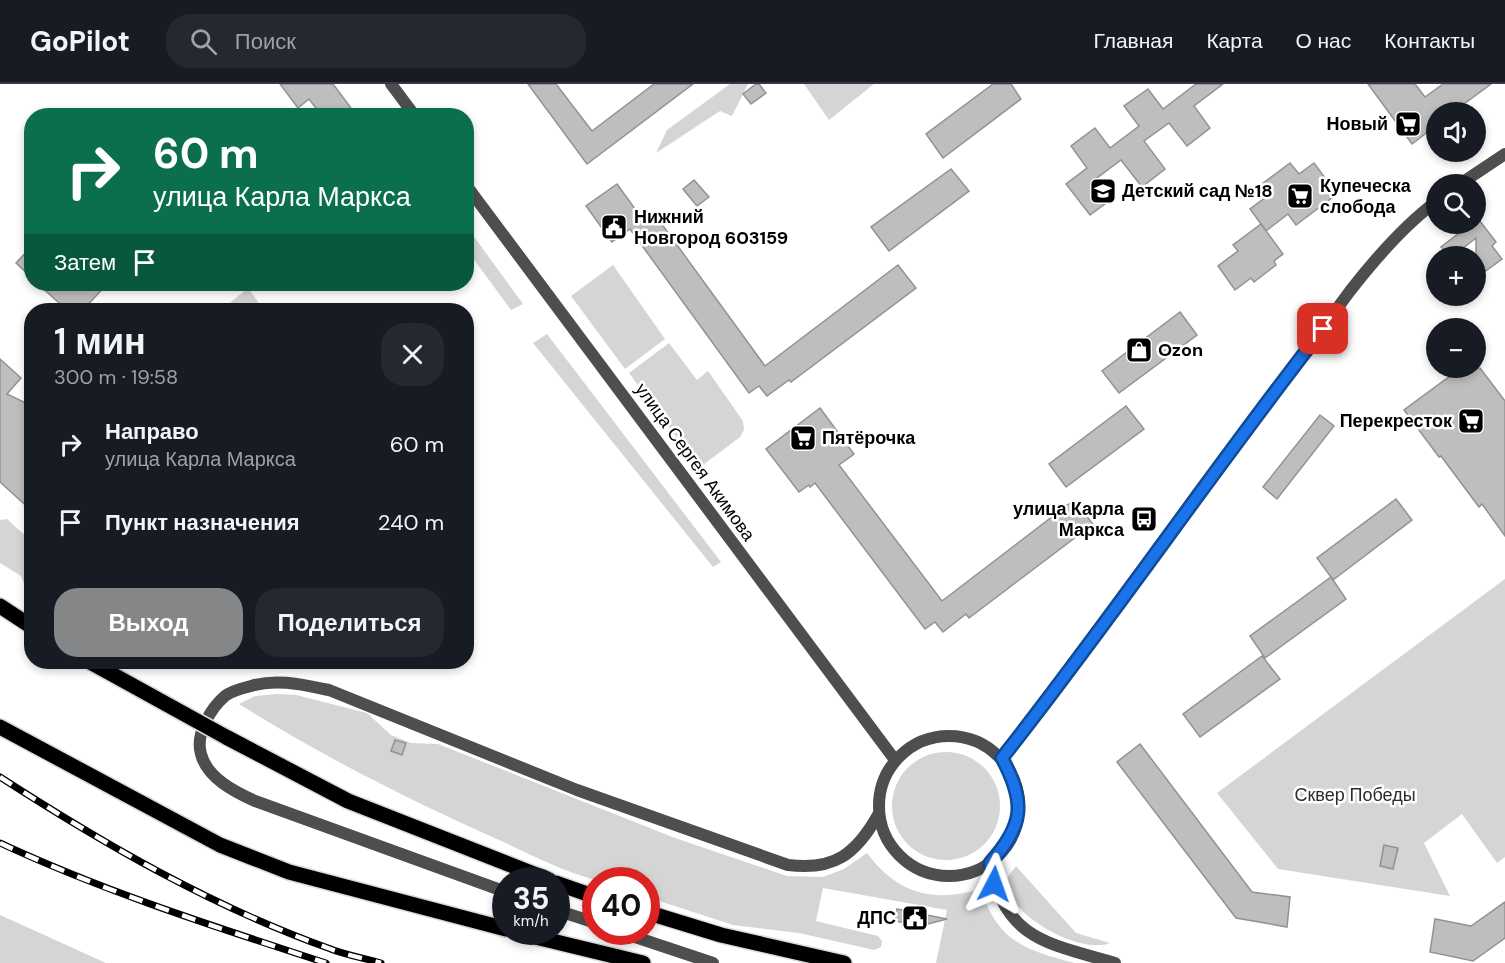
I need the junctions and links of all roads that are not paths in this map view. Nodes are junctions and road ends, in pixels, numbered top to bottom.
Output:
1 (392, 84) edge
2 (409, 108) edge
3 (1505, 154) edge
4 (1475, 174) edge
5 (474, 195) edge
6 (1426, 209) edge
7 (0, 606) edge
8 (24, 622) edge
9 (103, 669) edge
10 (0, 727) edge
11 (1002, 758) junction
12 (895, 760) junction
13 (878, 815) junction
14 (990, 863) junction
15 (516, 867) edge
16 (492, 887) edge
17 (660, 916) edge
18 (492, 925) edge
19 (569, 945) edge
20 (659, 945) edge
21 (643, 963) edge
22 (713, 963) edge
23 (844, 963) edge
24 (1115, 963) edge

1 - 2 street
3 - 4 street
5 - 12 street, улица Сергея Акимова
6 - 11 street
7 - 8 main road
9 - 15 main road, bridge
10 - 18 main road
11 - 12 street
11 - 14 street
12 - 13 street
13 - 14 street
13 - 16 street
14 - 24 street
17 - 23 main road
19 - 21 main road
20 - 22 street

